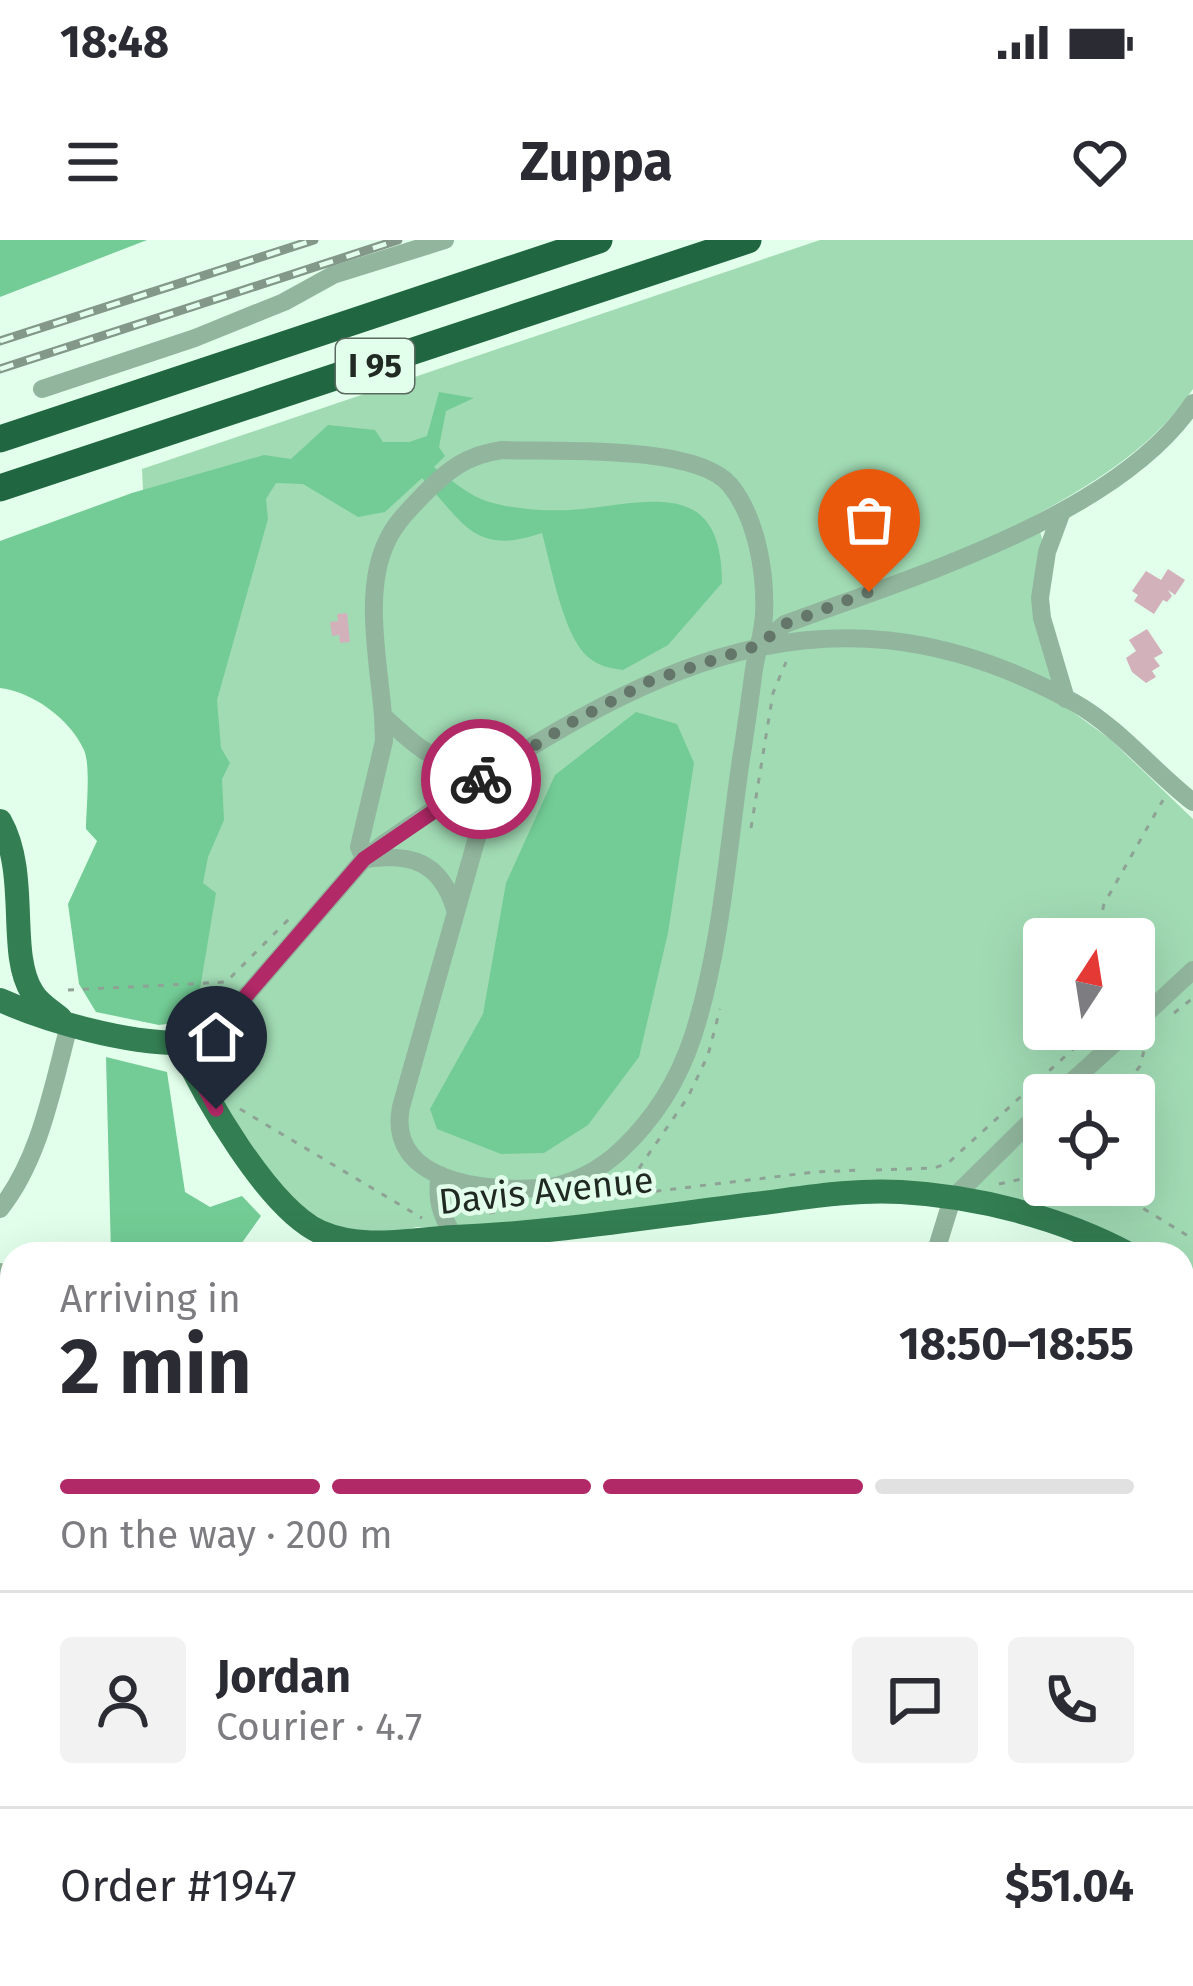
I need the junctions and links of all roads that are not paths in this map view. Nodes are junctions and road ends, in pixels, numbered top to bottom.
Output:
1 (445, 240) edge
2 (598, 240) edge
3 (748, 240) edge
4 (42, 388) dead end
5 (1193, 403) edge
6 (0, 439) edge
7 (0, 488) edge
8 (1061, 514) junction
9 (759, 645) junction
10 (1066, 699) junction
11 (383, 716) junction
12 (496, 770) junction
13 (1193, 802) edge
14 (0, 821) edge
15 (364, 859) junction
16 (455, 910) junction
17 (1193, 970) edge
18 (0, 1000) edge
19 (1155, 1010) edge
20 (66, 1021) junction
21 (171, 1043) junction
22 (1111, 1050) edge
23 (1082, 1074) edge
24 (1023, 1129) edge
25 (440, 1175) junction
26 (952, 1199) junction
27 (0, 1209) edge
28 (458, 1237) edge
29 (364, 1242) edge
30 (387, 1242) edge
31 (938, 1242) edge
32 (1102, 1242) edge

1 - 4 street
2 - 6 highway, I 95
3 - 7 highway, I 95
5 - 8 street
8 - 9 street
8 - 10 street
9 - 10 street
9 - 11 street
9 - 12 street
9 - 25 street
10 - 13 street
11 - 12 street
11 - 15 street
12 - 15 street
12 - 16 street
14 - 20 main road
15 - 16 street
15 - 21 street
16 - 25 street
17 - 19 street
18 - 20 main road
20 - 21 main road
20 - 27 street
21 - 29 main road, Davis Avenue
22 - 23 street
24 - 26 street
25 - 28 street
26 - 28 main road, Davis Avenue
26 - 31 street
26 - 32 main road, Davis Avenue
28 - 30 main road, Davis Avenue

